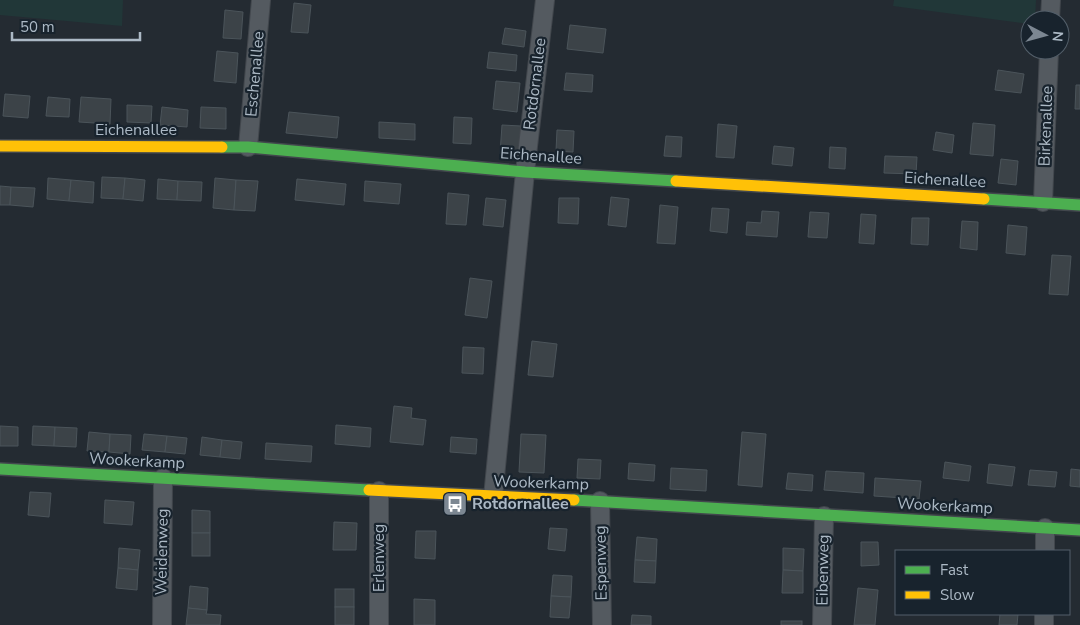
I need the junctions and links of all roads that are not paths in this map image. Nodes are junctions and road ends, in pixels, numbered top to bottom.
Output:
1 (261, 0) edge
2 (545, 0) edge
3 (1049, 60) edge
4 (0, 146) edge
5 (248, 147) junction
6 (524, 172) junction
7 (1043, 202) junction
8 (1080, 205) edge
9 (0, 469) edge
10 (163, 478) junction
11 (379, 491) junction
12 (493, 497) junction
13 (600, 502) junction
14 (824, 516) junction
15 (1045, 528) junction
16 (1080, 530) edge
17 (1044, 550) edge
18 (162, 625) edge
19 (379, 625) edge
20 (602, 625) edge
21 (822, 625) edge

1 - 5 street, Eschenallee
2 - 6 street, Rotdornallee
3 - 7 street, Birkenallee
4 - 5 street, Eichenallee
5 - 6 street, Eichenallee
6 - 7 street, Eichenallee
6 - 12 street, Rotdornallee
7 - 8 street, Eichenallee
9 - 10 street, Wookerkamp
10 - 11 street, Wookerkamp
10 - 18 street, Weidenweg
11 - 12 street, Wookerkamp
11 - 19 street, Erlenweg
12 - 13 street, Wookerkamp
13 - 14 street, Wookerkamp
13 - 20 street, Espenweg
14 - 15 street, Wookerkamp
14 - 21 street, Eibenweg
15 - 16 street, Wookerkamp
15 - 17 street

